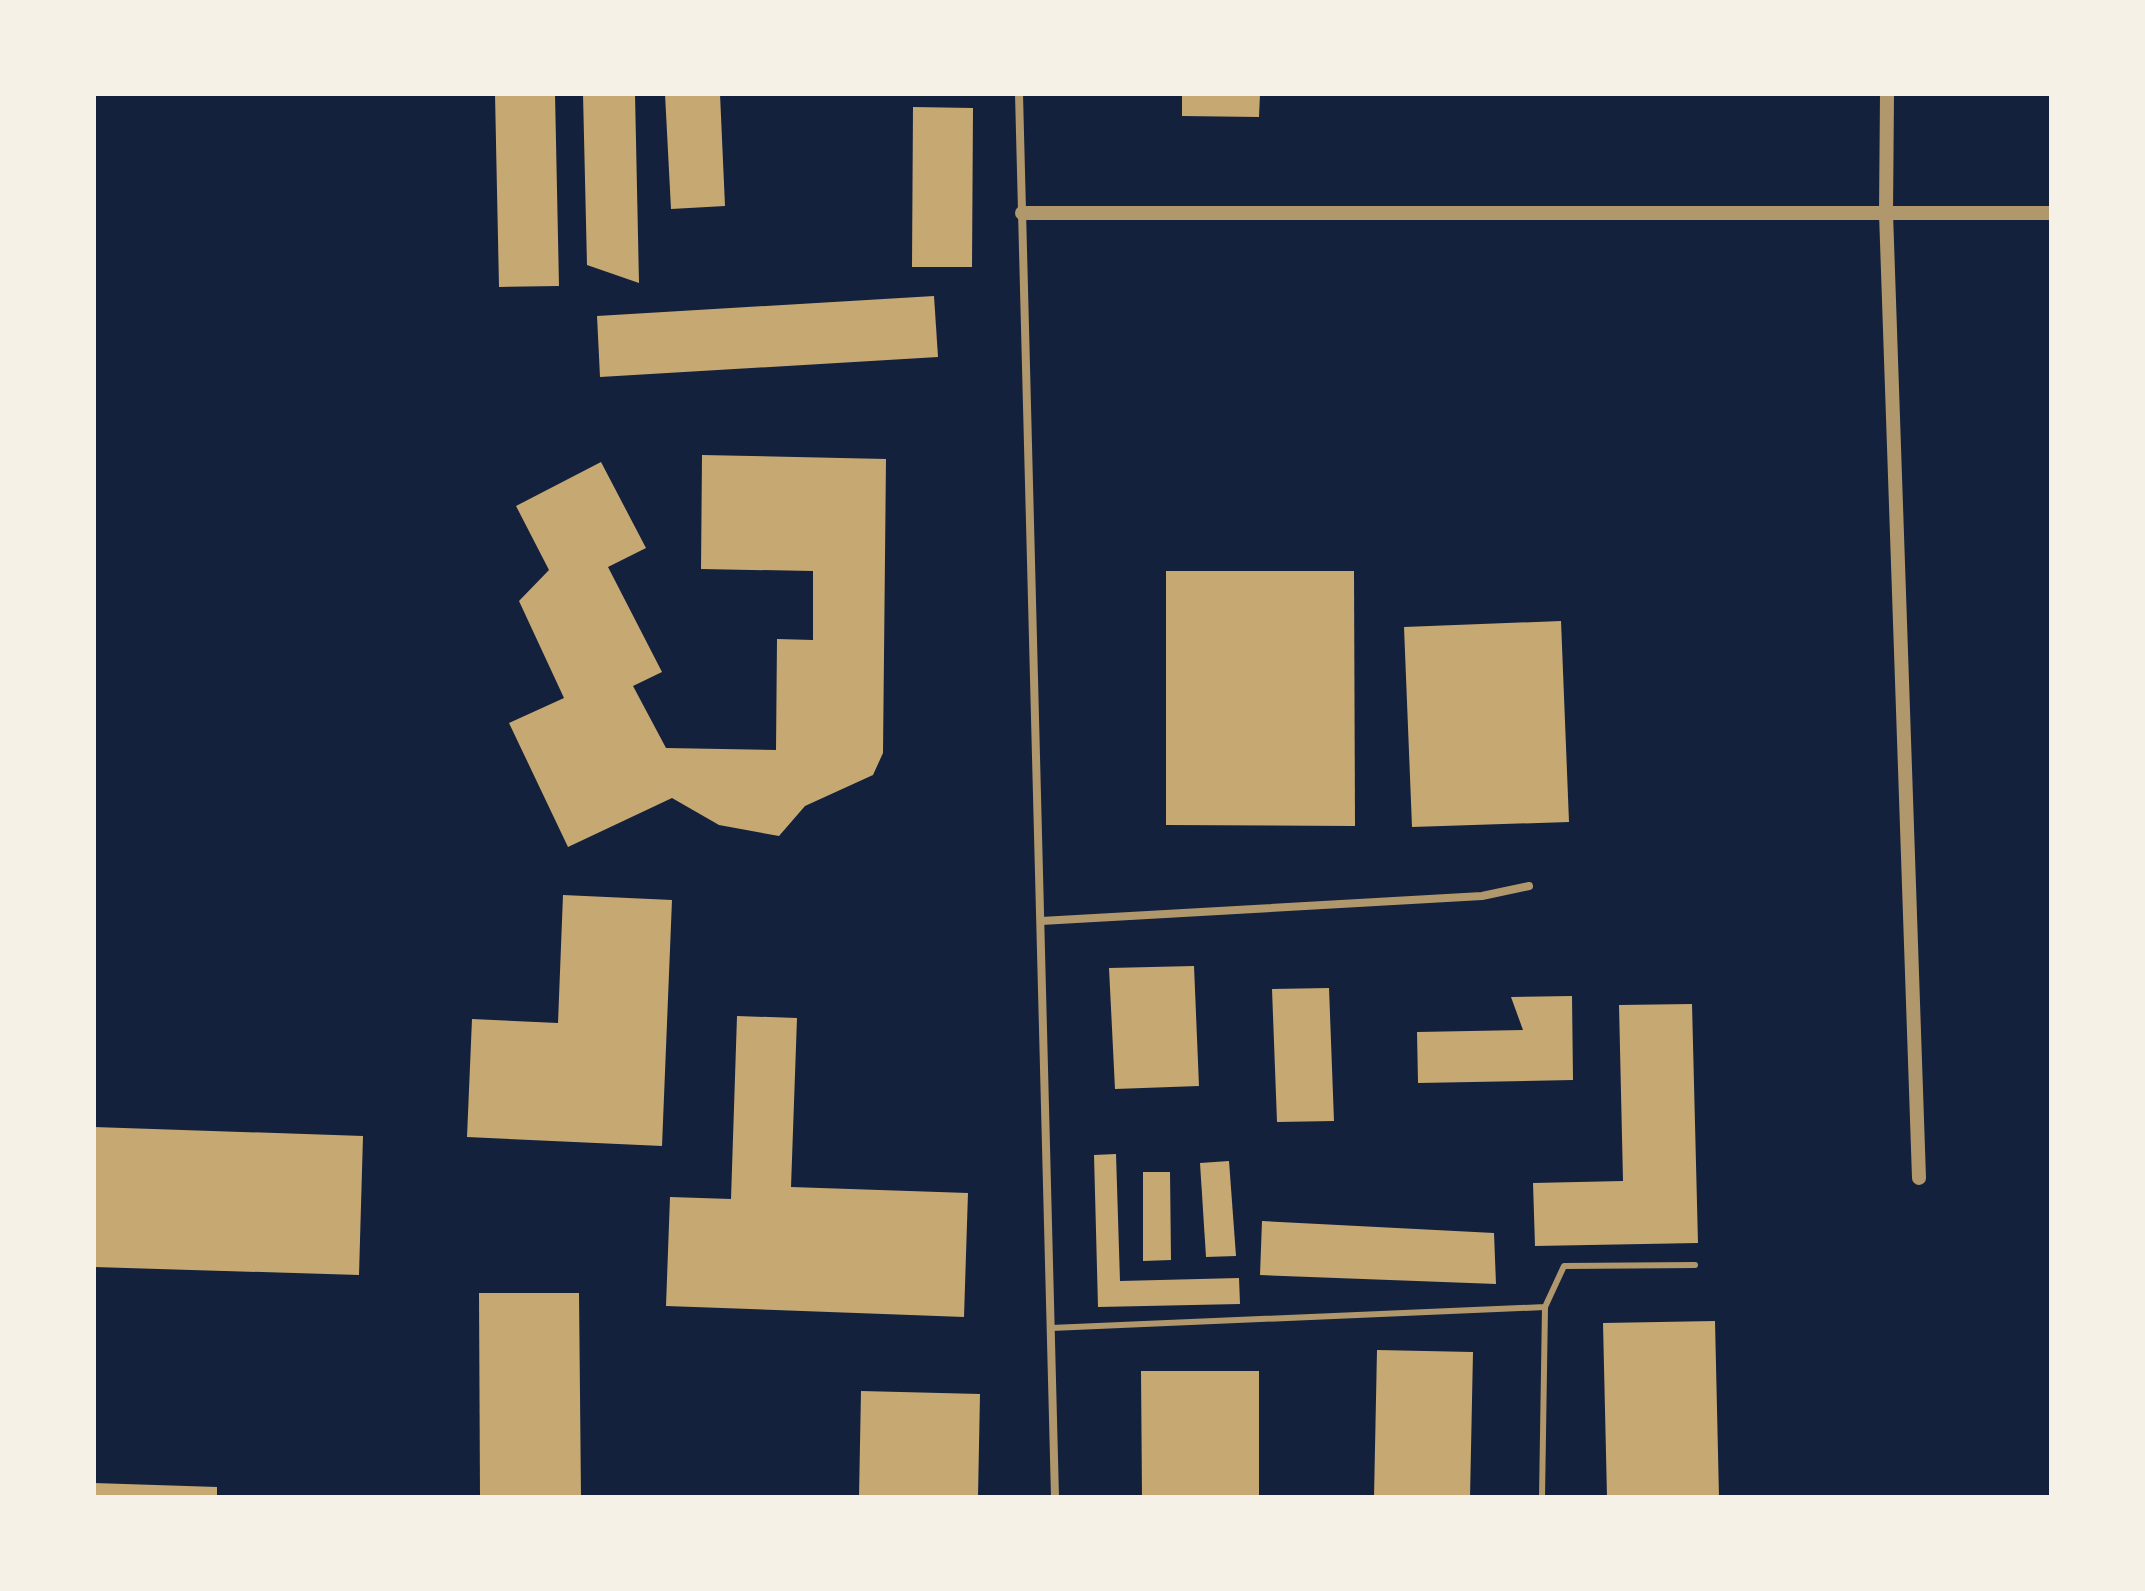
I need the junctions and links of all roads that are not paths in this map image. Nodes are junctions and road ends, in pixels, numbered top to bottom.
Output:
1 (1019, 94) edge
2 (1887, 94) edge
3 (1022, 213) junction
4 (1886, 213) junction
5 (2051, 213) edge
6 (1529, 886) dead end
7 (1041, 921) junction
8 (1919, 1178) dead end
9 (1695, 1265) dead end
10 (1545, 1307) junction
11 (1051, 1328) junction
12 (1055, 1497) edge
13 (1542, 1497) edge

1 - 3 street
2 - 4 street
3 - 4 street
3 - 7 street
4 - 5 street
4 - 8 street
6 - 7 street
7 - 11 street
9 - 10 lane
10 - 11 lane
10 - 13 lane
11 - 12 street

